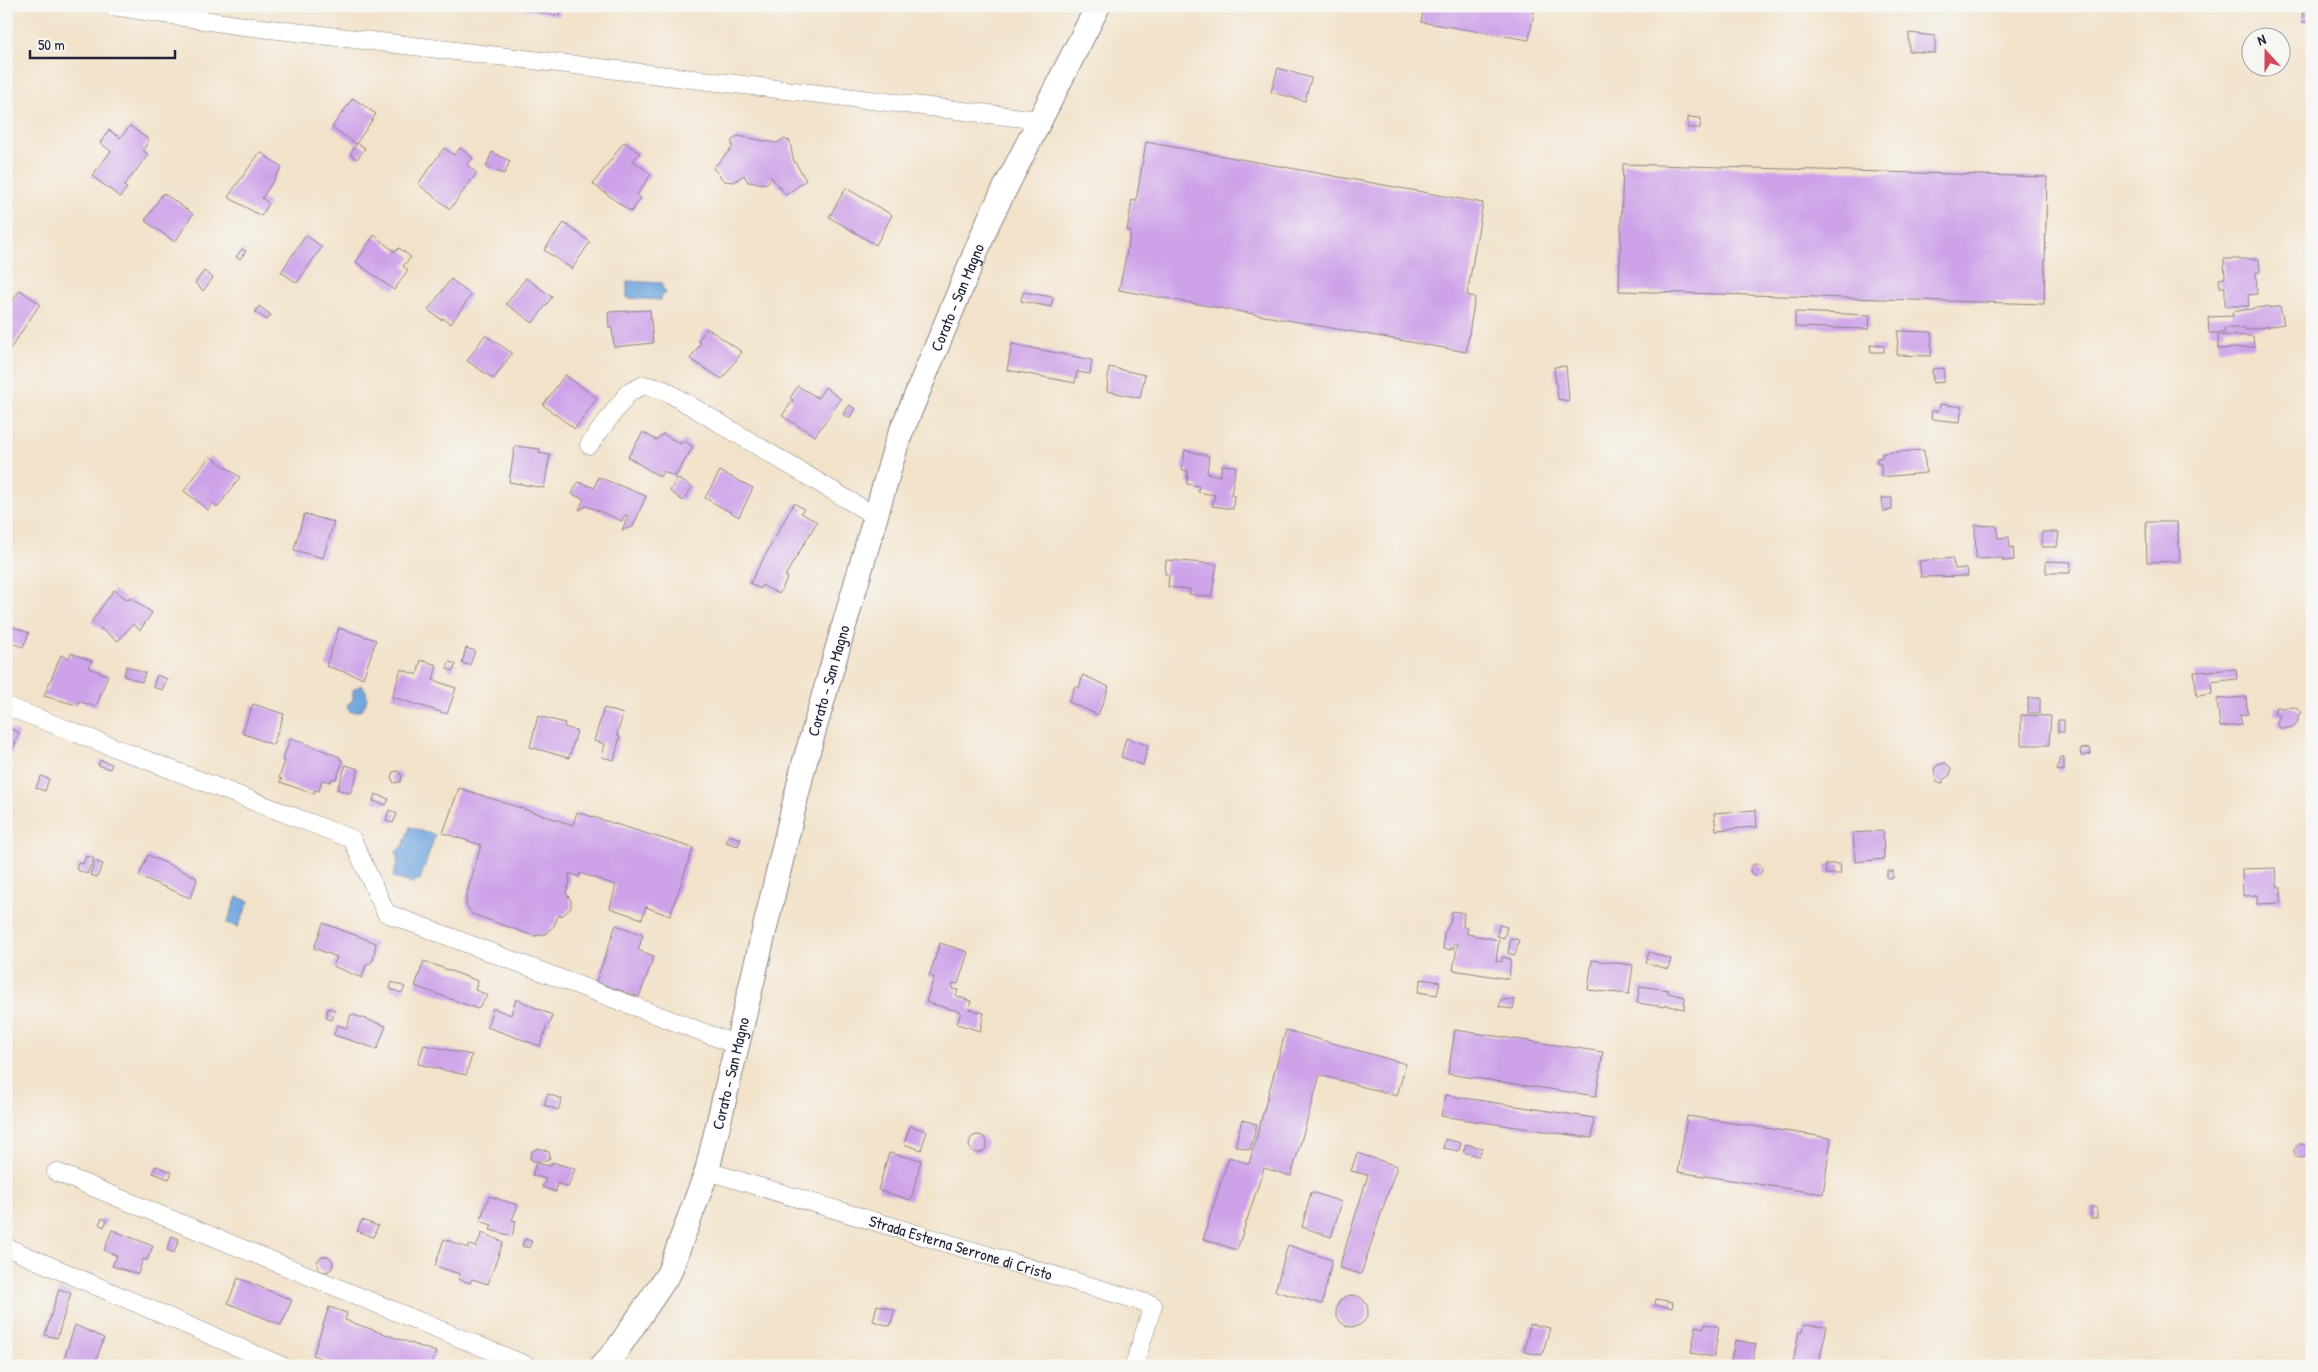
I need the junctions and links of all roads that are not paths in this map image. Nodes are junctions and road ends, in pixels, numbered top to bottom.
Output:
1 (113, 6) edge
2 (1098, 6) edge
3 (1040, 120) junction
4 (588, 445) dead end
5 (875, 516) junction
6 (6, 706) edge
7 (737, 1045) junction
8 (707, 1171) junction
9 (56, 1172) dead end
10 (6, 1247) edge
11 (282, 1366) edge
12 (528, 1366) edge
13 (602, 1366) edge
14 (1134, 1366) edge

1 - 3 street
2 - 3 main road, Corato - San Magno
3 - 5 main road, Corato - San Magno
4 - 5 street
5 - 7 main road, Corato - San Magno
6 - 7 street
7 - 8 main road, Corato - San Magno
8 - 13 main road, Corato - San Magno
8 - 14 street, Strada Esterna Serrone di Cristo
9 - 12 street
10 - 11 street

